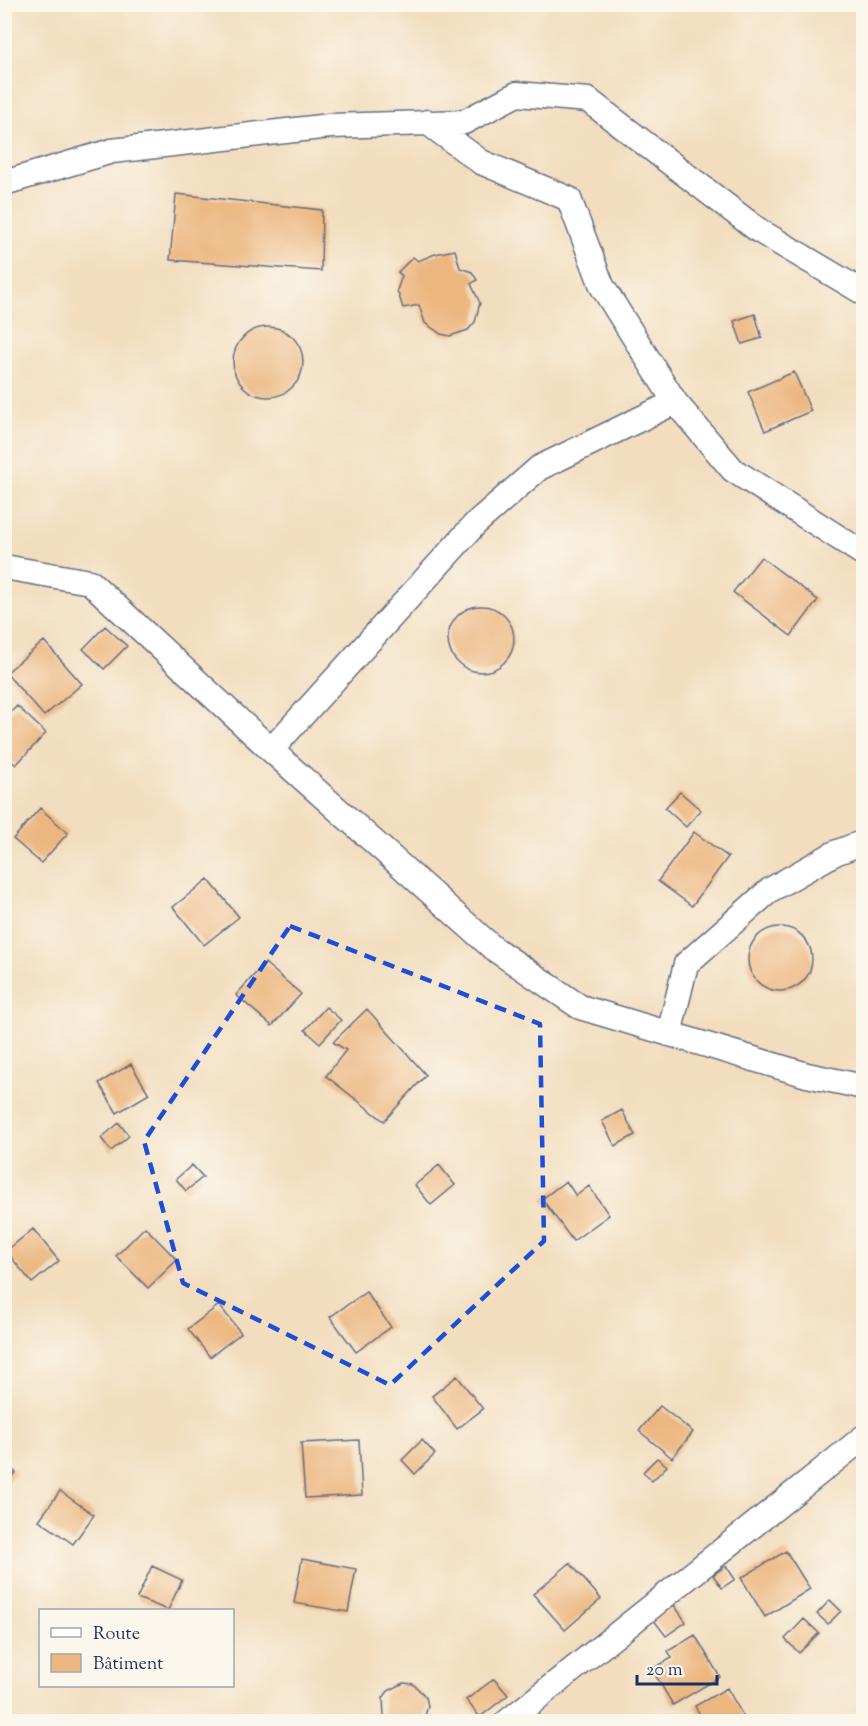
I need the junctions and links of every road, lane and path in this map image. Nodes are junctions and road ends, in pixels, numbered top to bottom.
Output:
1 (427, 122) junction
2 (4, 183) edge
3 (864, 292) edge
4 (675, 402) junction
5 (864, 554) edge
6 (4, 567) edge
7 (272, 750) junction
8 (864, 842) edge
9 (669, 1034) junction
10 (864, 1088) edge
11 (864, 1437) edge
12 (507, 1722) edge

1 - 2 street
1 - 3 street
1 - 4 street
4 - 5 street
4 - 7 street
6 - 7 street
7 - 9 street
8 - 9 street
9 - 10 street
11 - 12 street

